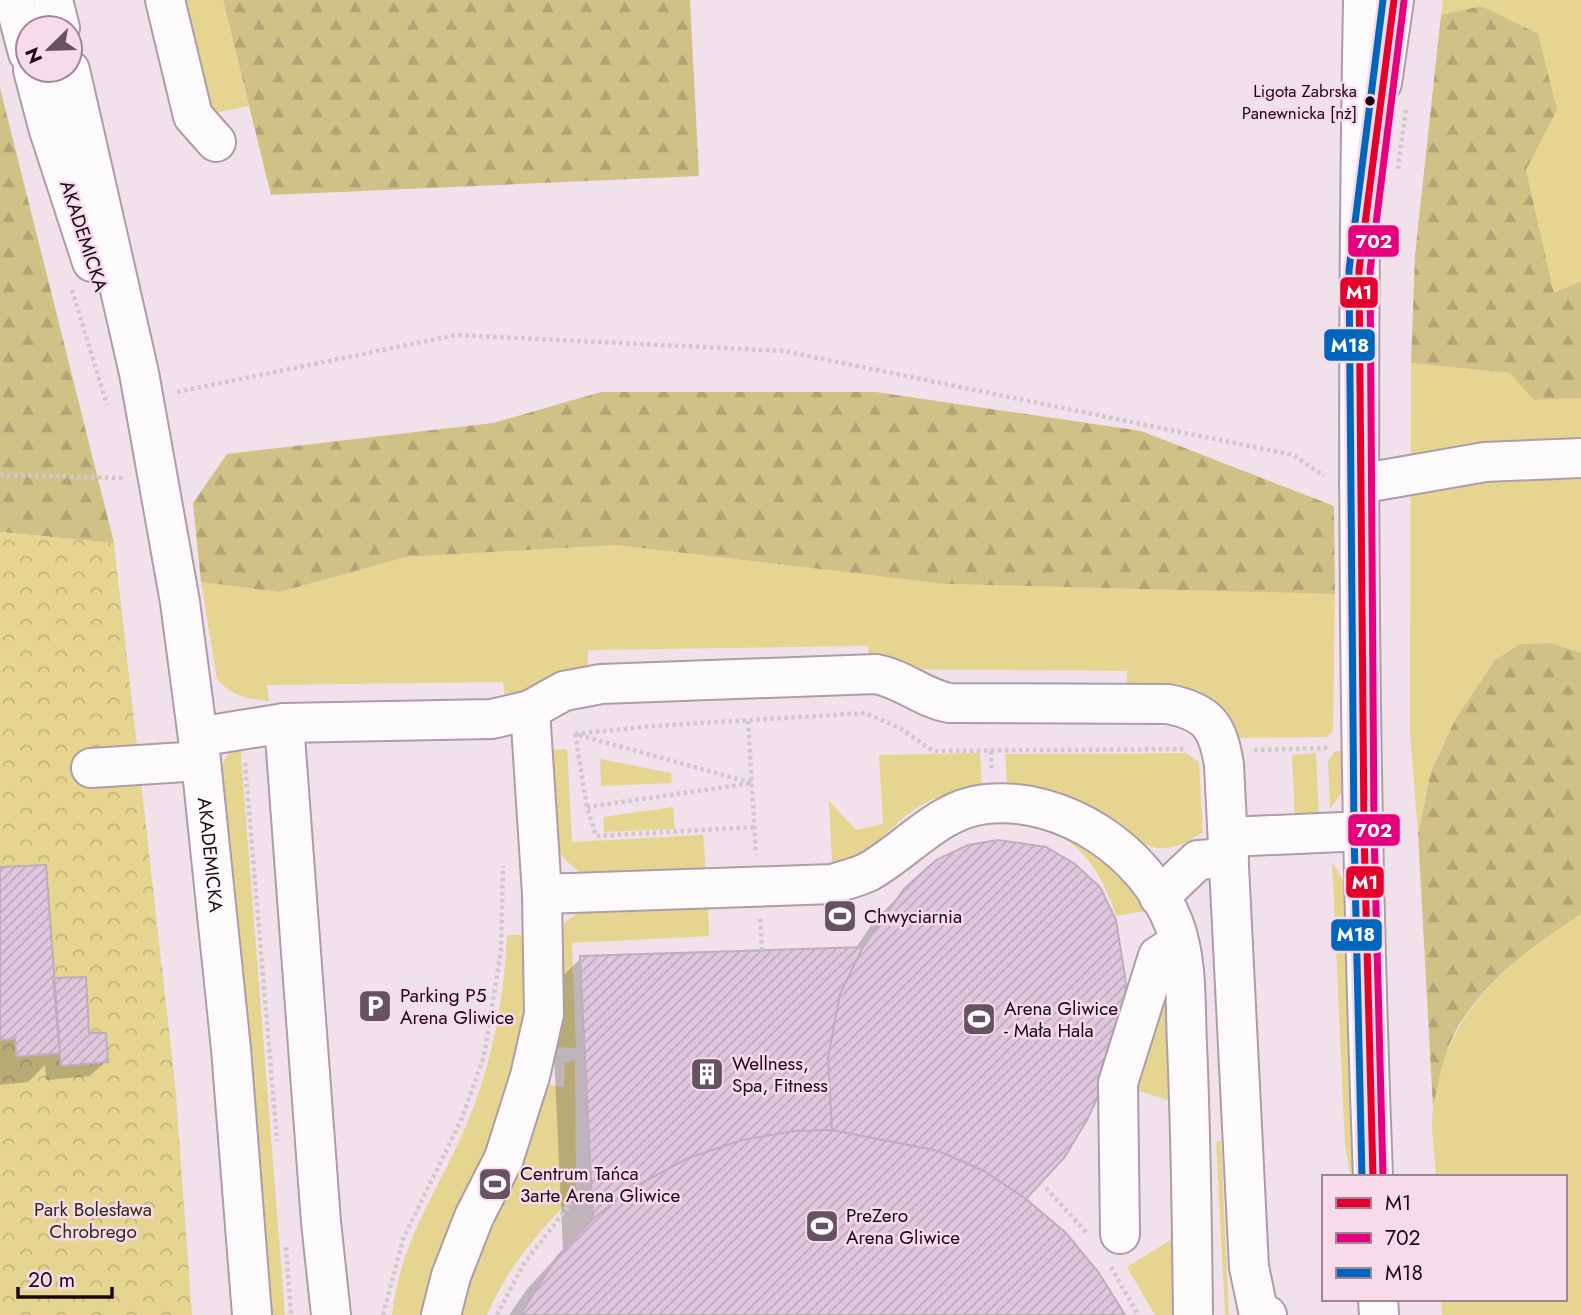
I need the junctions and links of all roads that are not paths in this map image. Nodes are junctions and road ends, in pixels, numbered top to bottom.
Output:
1 (165, 0) edge
2 (1363, 0) edge
3 (1394, 0) edge
4 (37, 84) edge
5 (72, 84) edge
6 (216, 142) dead end
7 (1359, 270) junction
8 (144, 398) junction
9 (1581, 458) edge
10 (1359, 484) junction
11 (530, 710) junction
12 (284, 723) junction
13 (199, 749) junction
14 (91, 768) dead end
15 (1364, 831) junction
16 (1228, 847) junction
17 (542, 894) junction
18 (1159, 897) junction
19 (1179, 943) junction
20 (1373, 1175) edge
21 (1120, 1234) dead end
22 (252, 1315) edge
23 (331, 1315) edge
24 (441, 1315) edge
25 (1193, 1315) edge
26 (1267, 1315) edge

1 - 6 street
2 - 7 street
3 - 7 street
4 - 8 street, AKADEMICKA
5 - 8 street, AKADEMICKA
7 - 10 street
8 - 13 street, AKADEMICKA
9 - 10 street
10 - 15 street
11 - 12 street
11 - 16 street
11 - 17 street
12 - 13 street
12 - 23 street
13 - 14 street
13 - 22 street, AKADEMICKA
15 - 16 street
15 - 20 street
16 - 18 street
16 - 26 street
17 - 18 street
17 - 24 street
18 - 19 street
19 - 21 street
19 - 25 street

